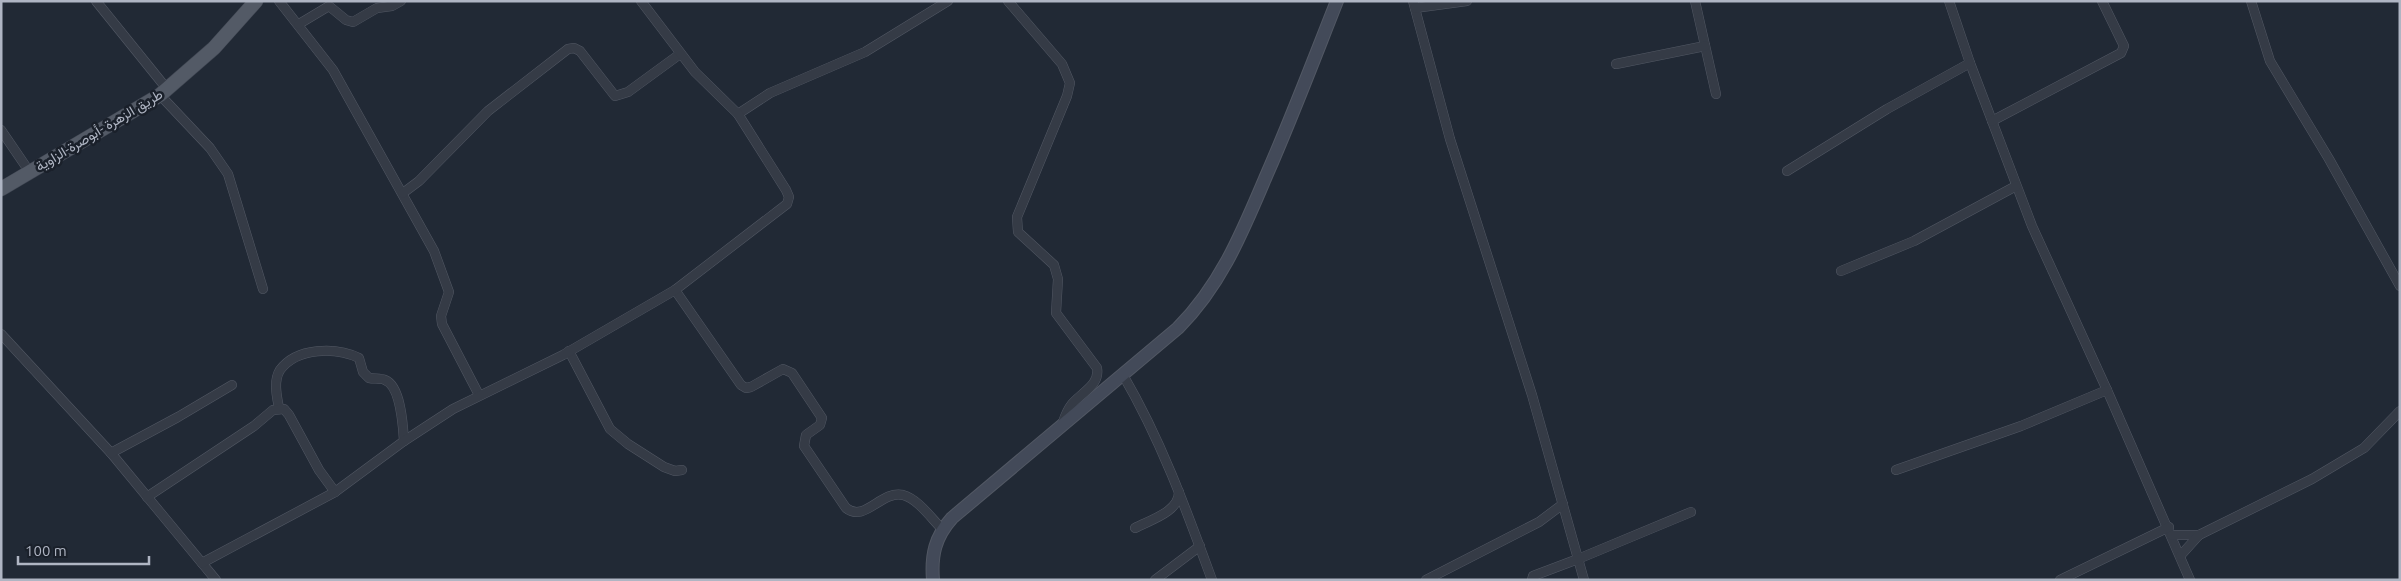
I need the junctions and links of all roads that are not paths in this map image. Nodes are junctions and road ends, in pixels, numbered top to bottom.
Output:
1 (96, 1) edge
2 (256, 1) edge
3 (279, 1) edge
4 (400, 1) edge
5 (641, 1) edge
6 (948, 1) edge
7 (1008, 1) edge
8 (1337, 1) edge
9 (1467, 1) edge
10 (1695, 1) edge
11 (1949, 1) edge
12 (2102, 1) edge
13 (2251, 1) edge
14 (1414, 4) edge
15 (298, 24) junction
16 (1705, 46) junction
17 (680, 54) junction
18 (1970, 63) junction
19 (1616, 64) dead end
20 (163, 92) junction
21 (1716, 94) dead end
22 (738, 114) junction
23 (1992, 121) junction
24 (1, 130) edge
25 (29, 171) junction
26 (1787, 171) dead end
27 (2016, 186) junction
28 (1, 189) edge
29 (403, 193) junction
30 (1841, 271) dead end
31 (2400, 286) edge
32 (263, 289) dead end
33 (675, 290) junction
34 (1, 334) edge
35 (569, 351) junction
36 (1122, 375) junction
37 (232, 384) dead end
38 (2107, 390) junction
39 (479, 395) junction
40 (279, 408) junction
41 (2399, 414) edge
42 (1060, 427) junction
43 (404, 440) junction
44 (111, 453) junction
45 (682, 470) dead end
46 (1896, 470) dead end
47 (1179, 489) junction
48 (335, 492) junction
49 (147, 497) junction
50 (1563, 504) junction
51 (1691, 512) dead end
52 (1135, 528) dead end
53 (942, 529) junction
54 (2170, 531) junction
55 (2199, 535) junction
56 (1200, 546) junction
57 (2181, 555) junction
58 (1578, 559) junction
59 (202, 563) junction
60 (930, 579) edge
61 (216, 580) edge
62 (1155, 580) edge
63 (1212, 580) edge
64 (1426, 580) edge
65 (1532, 580) edge
66 (1584, 580) edge
67 (2060, 580) edge
68 (2190, 580) edge

1 - 20 street
2 - 20 main road, طريق الزهرة -أبوصرة-الزاوية
3 - 15 street
4 - 15 street
5 - 17 street
6 - 22 street
7 - 42 street
8 - 36 main road
9 - 14 street
10 - 16 street
11 - 18 street
12 - 23 street
13 - 31 street
14 - 50 street
15 - 29 street
16 - 19 street
16 - 21 street
17 - 22 street
17 - 29 street
18 - 23 street
18 - 26 street
20 - 25 main road, طريق الزهرة -أبوصرة-الزاوية
20 - 32 street
22 - 33 street
23 - 27 street
24 - 25 street
25 - 28 main road, طريق الزهرة -أبوصرة-الزاوية
27 - 30 street
27 - 38 street
29 - 39 street
33 - 35 street
33 - 53 street
34 - 44 street
35 - 39 street
35 - 45 street
36 - 42 main road
36 - 47 street
37 - 44 street
38 - 46 street
38 - 54 street
39 - 43 street
40 - 43 street
40 - 48 street
40 - 49 street
41 - 55 street
42 - 53 main road
43 - 48 street
44 - 49 street
47 - 52 street
47 - 56 street
48 - 59 street
49 - 59 street
50 - 58 street
50 - 64 street
51 - 58 street
53 - 60 main road
54 - 55 street
54 - 57 street
54 - 67 street
55 - 57 street
56 - 62 street
56 - 63 street
57 - 68 street
58 - 65 street
58 - 66 street
59 - 61 street

